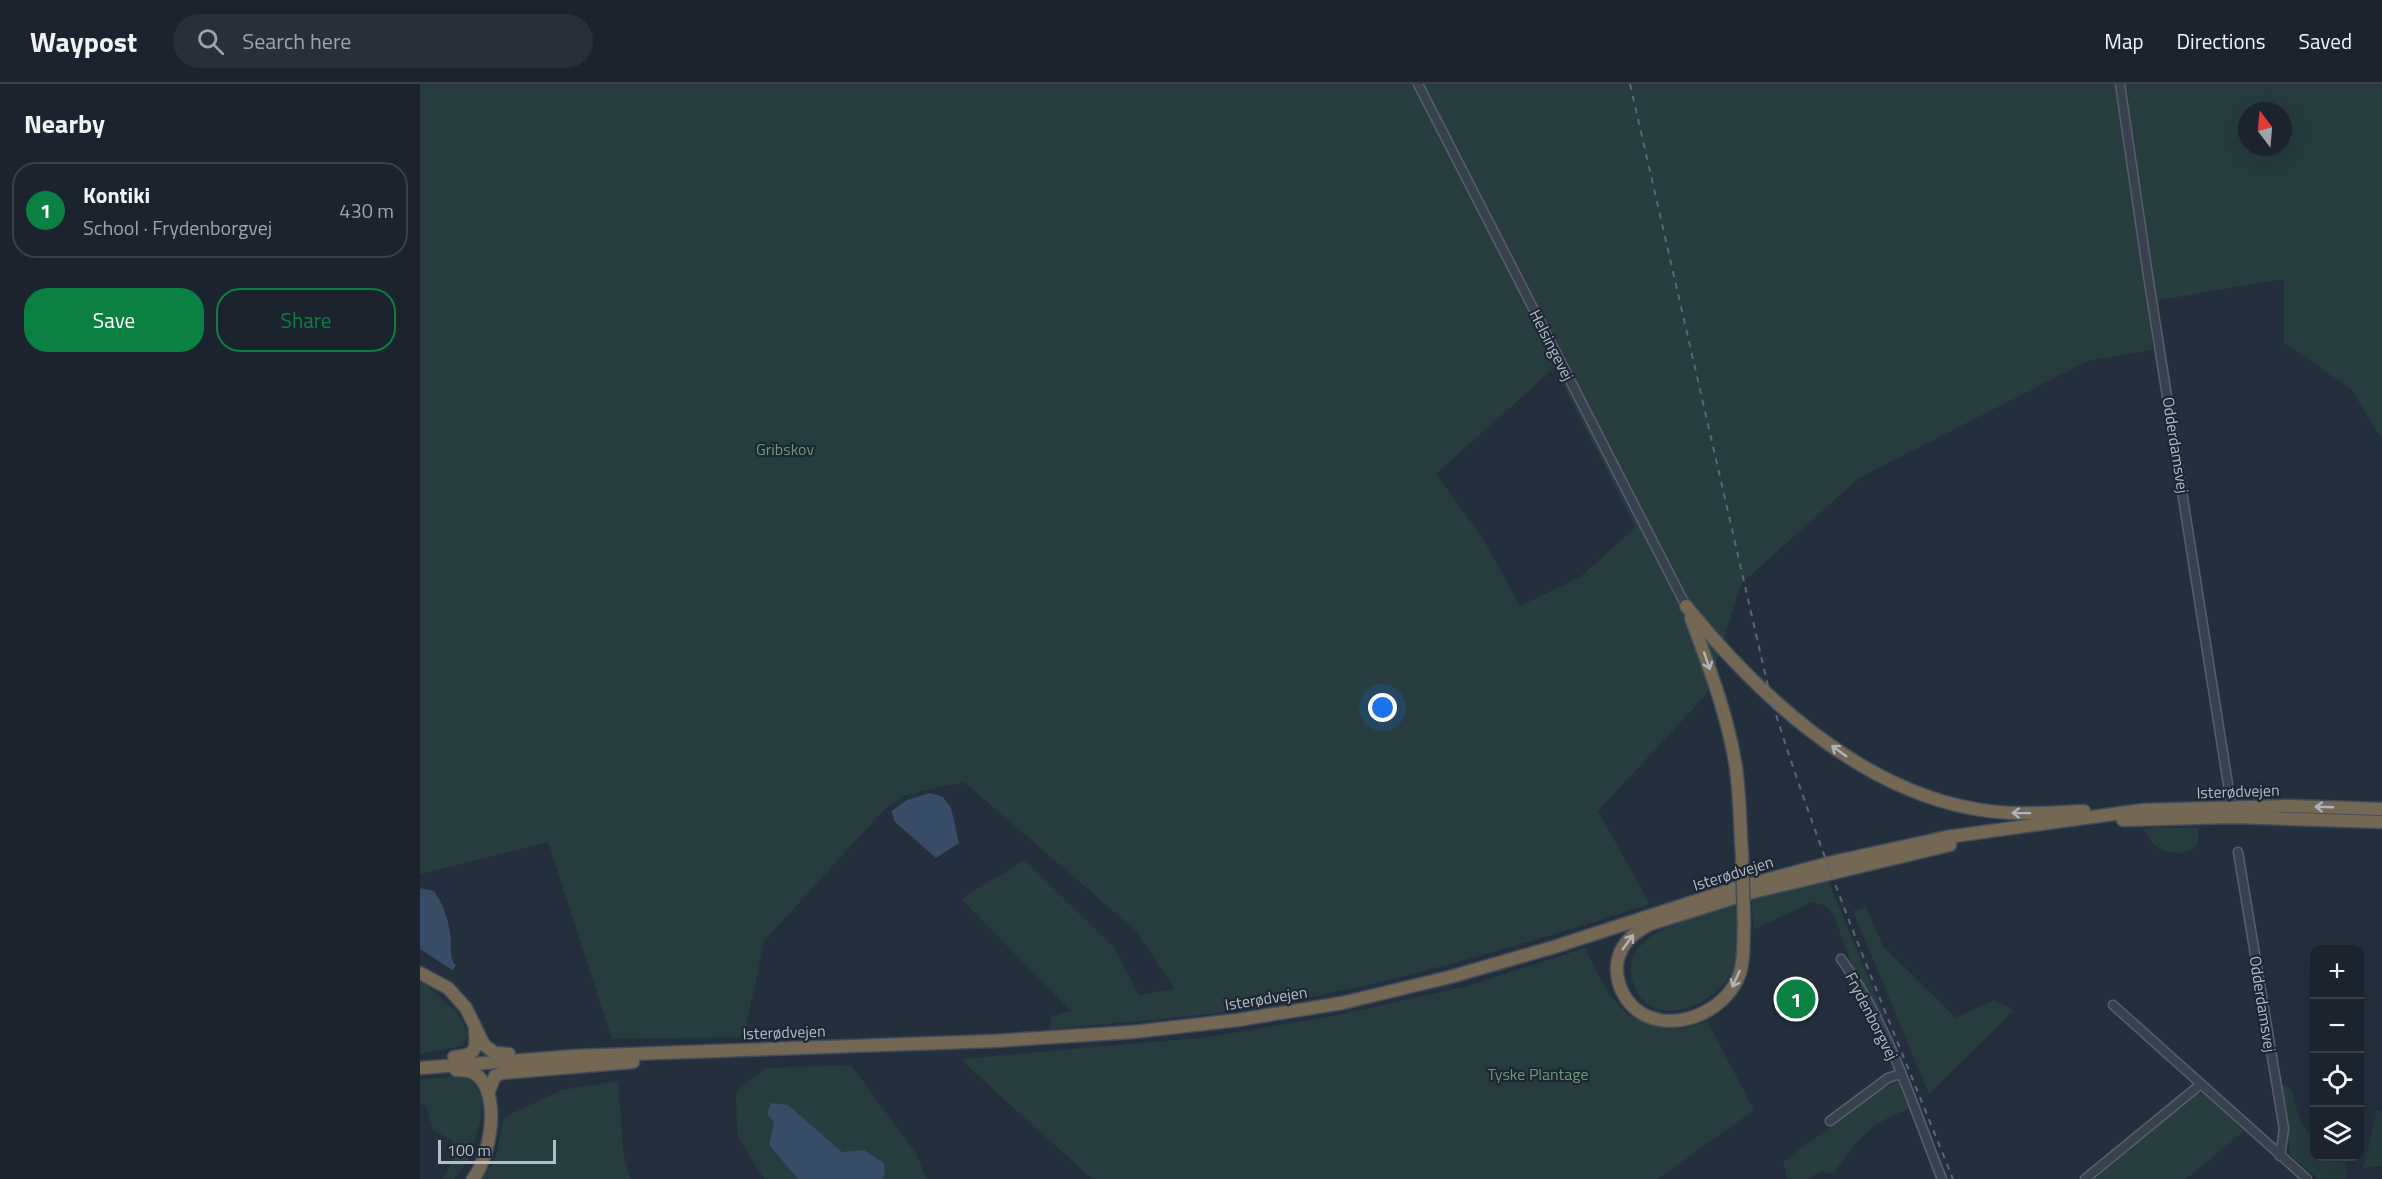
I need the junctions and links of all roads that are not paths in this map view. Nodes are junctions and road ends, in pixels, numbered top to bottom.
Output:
1 (1418, 84) edge
2 (2120, 84) edge
3 (1686, 606) junction
4 (2382, 809) edge
5 (2143, 810) junction
6 (2233, 812) junction
7 (2095, 818) junction
8 (2382, 824) edge
9 (2002, 829) junction
10 (2238, 852) dead end
11 (1841, 959) dead end
12 (420, 973) edge
13 (2113, 1005) dead end
14 (474, 1023) junction
15 (680, 1052) junction
16 (549, 1058) junction
17 (420, 1062) edge
18 (420, 1068) edge
19 (420, 1073) edge
20 (1900, 1074) junction
21 (2201, 1084) junction
22 (488, 1093) junction
23 (1830, 1121) dead end
24 (2280, 1155) junction
25 (473, 1179) edge
26 (1942, 1179) edge
27 (2085, 1179) edge
28 (2307, 1179) edge

1 - 3 street, Helsingevej
2 - 6 street, Odderdamsvej
5 -> 3 highway
3 -> 9 highway, bridge
4 -> 6 highway, Isterødvejen
5 - 6 highway, Isterødvejen
5 - 7 highway, Isterødvejen
6 - 7 highway, Isterødvejen
6 - 8 highway, Isterødvejen
7 - 9 highway, Isterødvejen
9 - 15 highway, Isterødvejen
10 - 24 street, Odderdamsvej
11 - 20 street, Frydenborgvej
12 - 14 highway
13 - 21 street
14 - 16 highway
14 - 17 highway
15 - 16 highway, Isterødvejen
15 - 22 highway
16 - 18 highway, Isterødvejen
19 - 22 highway
20 - 23 street, Frydenborgvej
20 - 26 street, Frydenborgvej
21 - 24 street
21 - 27 street
22 - 25 highway
24 - 28 street

